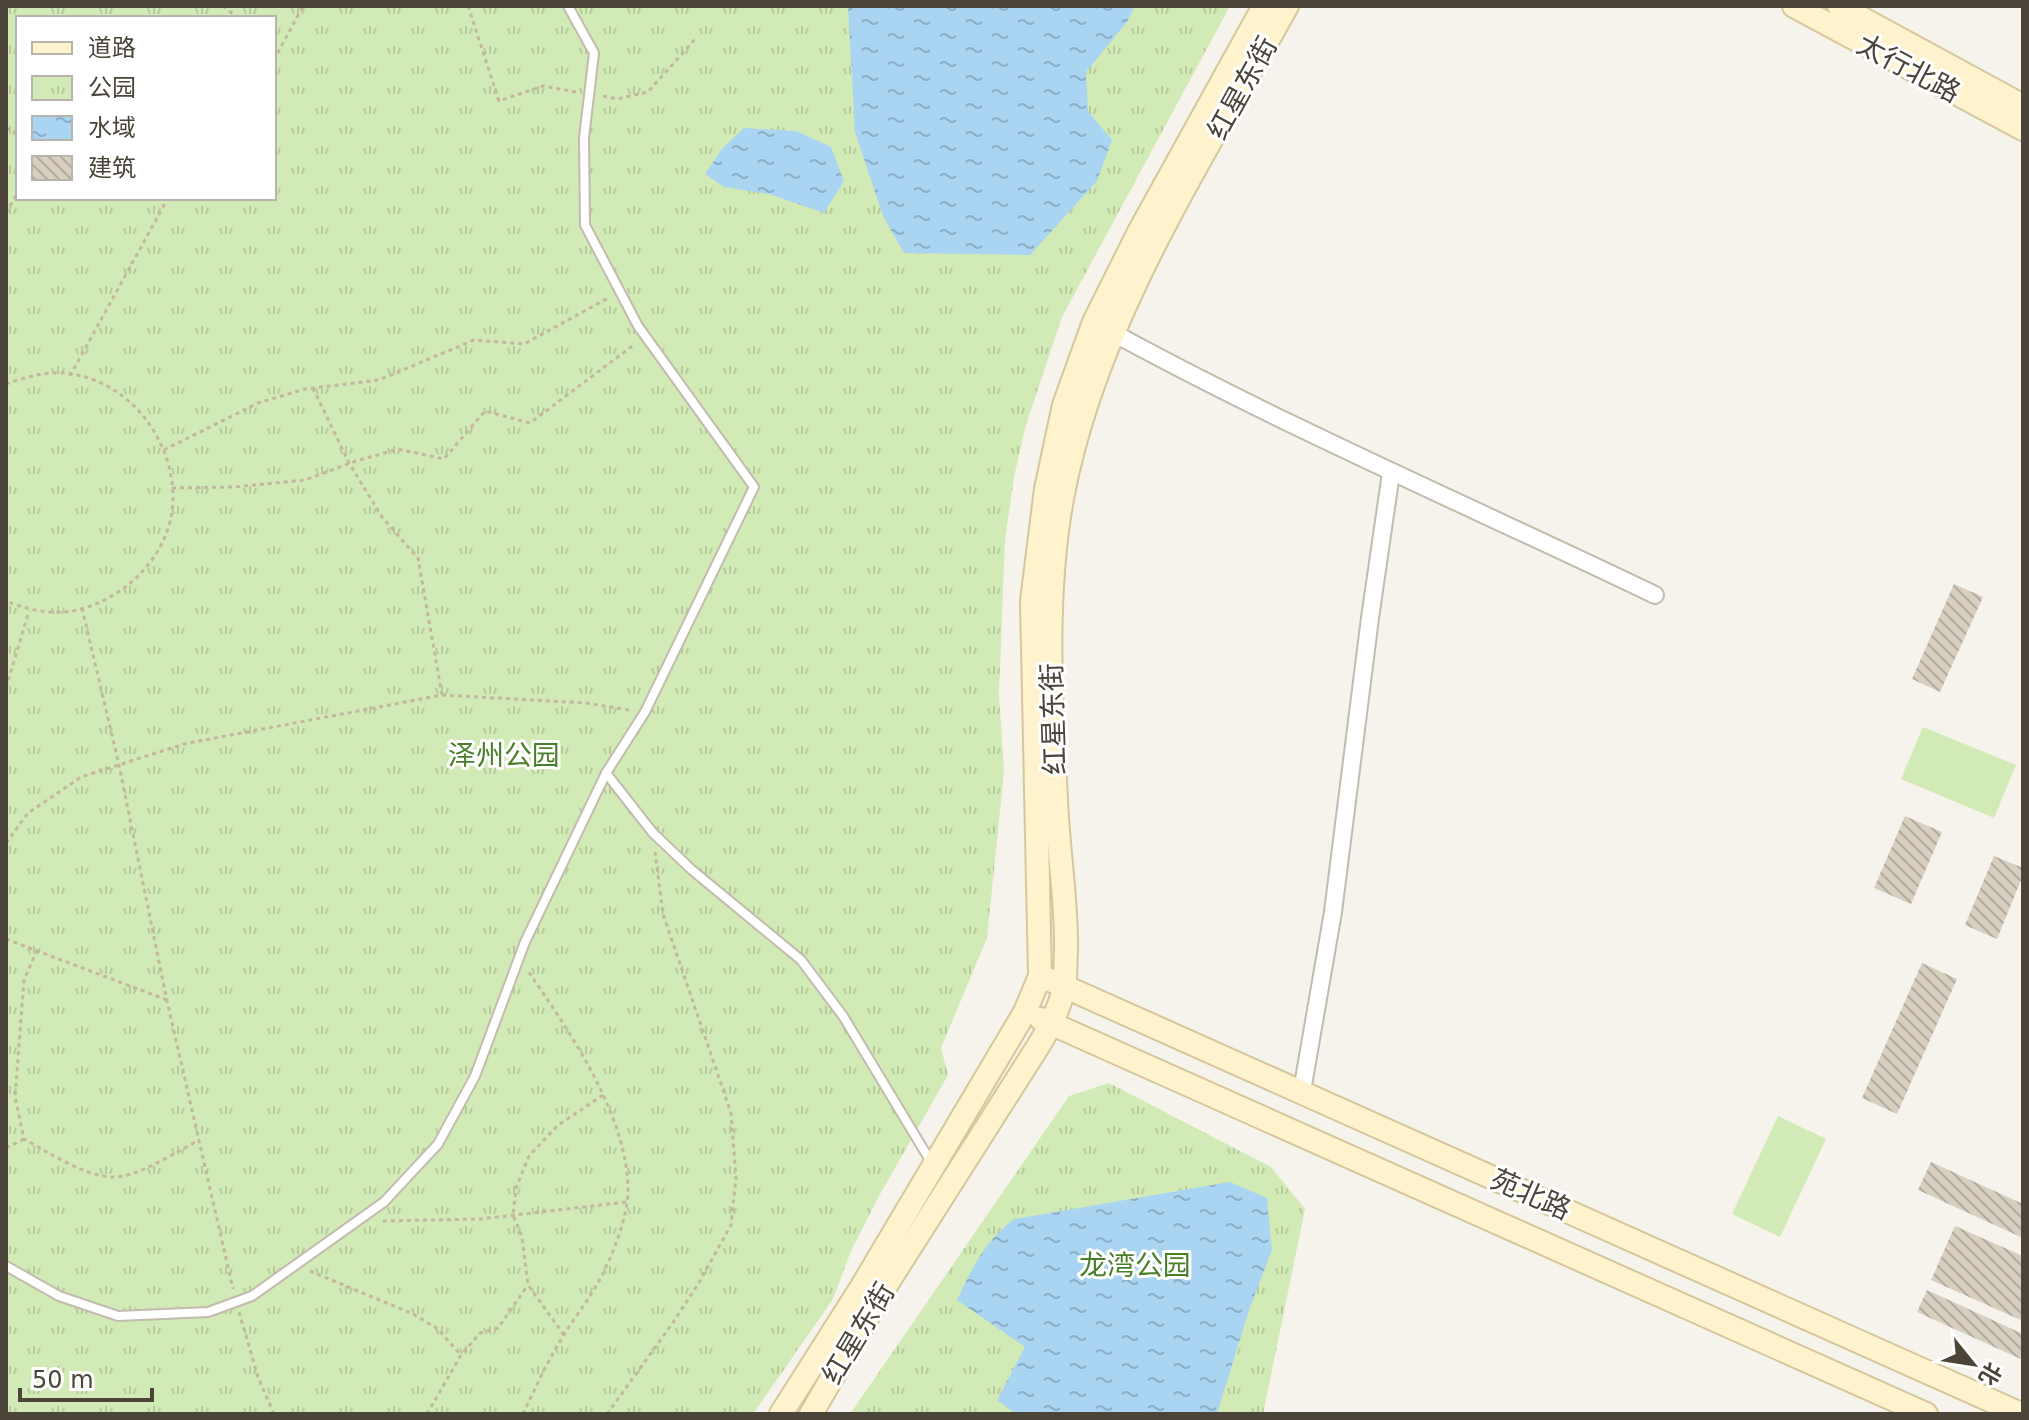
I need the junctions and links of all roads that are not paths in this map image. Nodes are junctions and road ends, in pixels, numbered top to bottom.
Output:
1 (568, 6) edge
2 (1264, 6) edge
3 (1287, 6) edge
4 (1794, 6) edge
5 (1839, 6) edge
6 (2023, 106) edge
7 (2023, 129) edge
8 (1103, 327) junction
9 (1391, 473) junction
10 (1655, 595) dead end
11 (606, 773) junction
12 (1040, 976) junction
13 (1064, 986) junction
14 (1025, 1012) junction
15 (1052, 1024) junction
16 (1302, 1091) junction
17 (934, 1166) junction
18 (6, 1266) edge
19 (781, 1414) edge
20 (811, 1414) edge
21 (1926, 1414) edge
22 (2021, 1414) edge

1 - 11 lane
2 - 8 main road, 红星东街
3 - 8 main road, 红星东街
4 - 7 main road, 太行北路
5 - 6 main road, 太行北路
8 - 9 street
8 - 12 main road, 红星东街
8 - 13 main road, 红星东街
9 - 10 street
9 - 16 street
11 - 17 lane
11 - 18 lane
12 - 13 main road, 苑北路
12 - 14 main road, 红星东街
13 - 15 main road, 红星东街
13 - 16 main road, 苑北路
14 - 15 main road, 苑北路
14 - 17 main road, 红星东街
15 - 20 main road, 红星东街
15 - 21 main road, 苑北路
16 - 22 main road, 苑北路
17 - 19 main road, 红星东街

